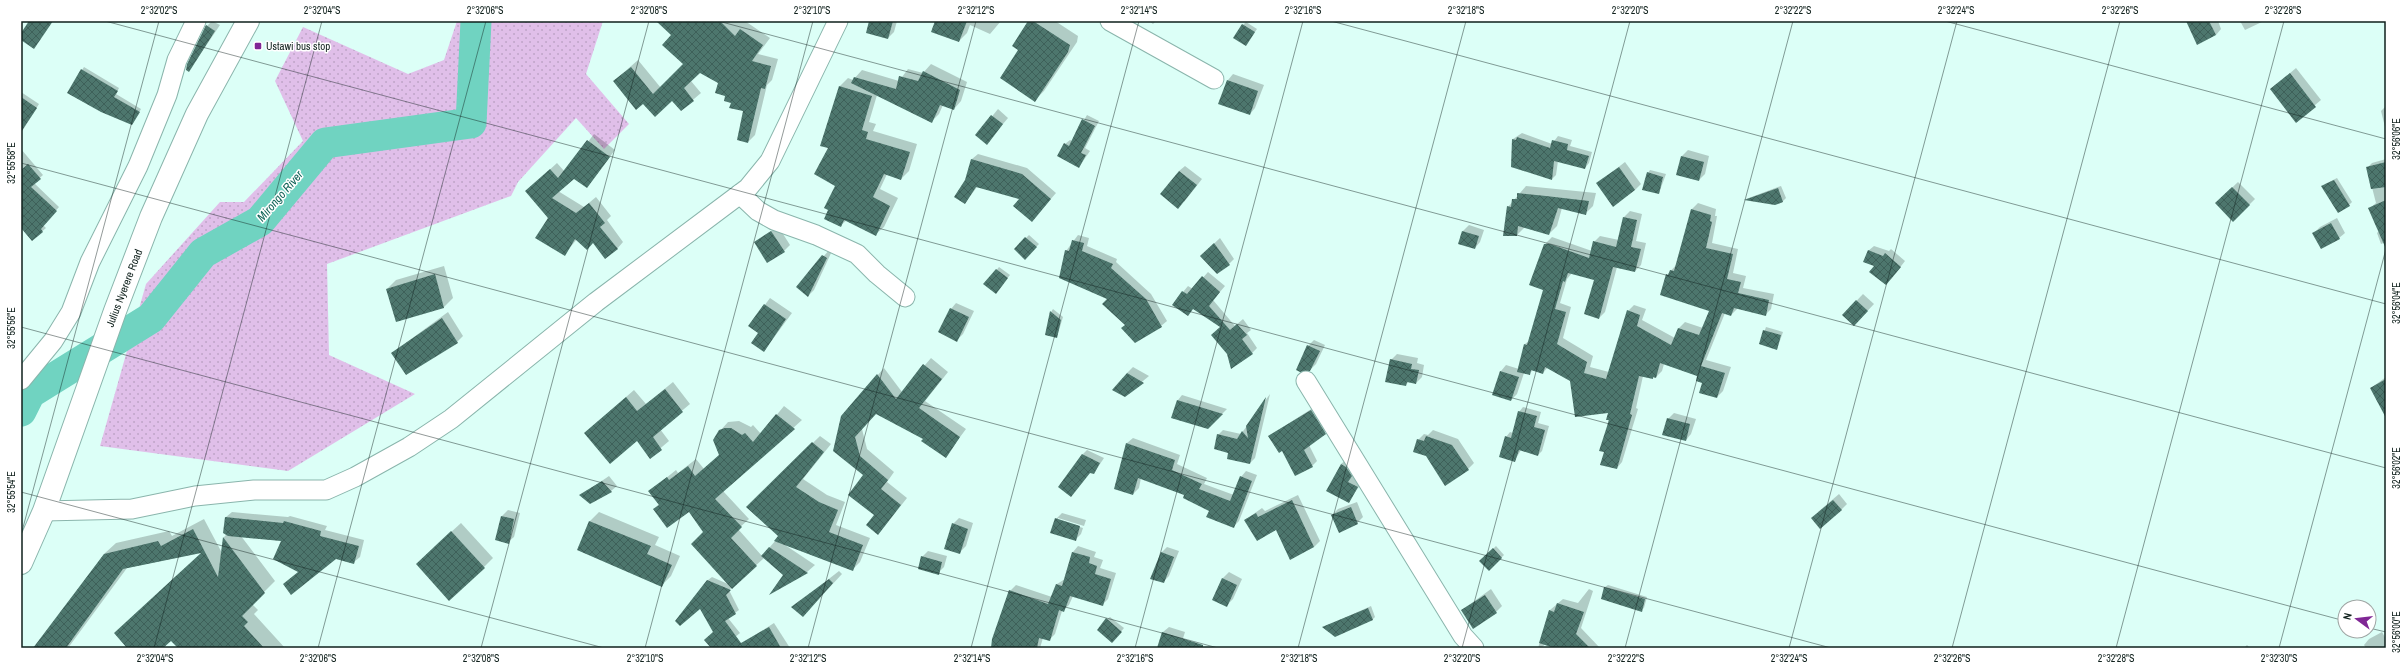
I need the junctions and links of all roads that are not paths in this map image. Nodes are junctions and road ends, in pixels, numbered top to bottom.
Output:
1 (196, 21) edge
2 (838, 21) edge
3 (1110, 21) edge
4 (242, 23) edge
5 (1214, 79) dead end
6 (740, 194) junction
7 (905, 297) dead end
8 (21, 380) edge
9 (1306, 381) dead end
10 (44, 511) junction
11 (21, 563) edge
12 (1474, 648) edge

1 - 8 street
2 - 6 street
3 - 5 street
4 - 10 highway, Julius Nyerere Road
6 - 7 street
6 - 10 street
9 - 12 street
10 - 11 highway, Julius Nyerere Road

